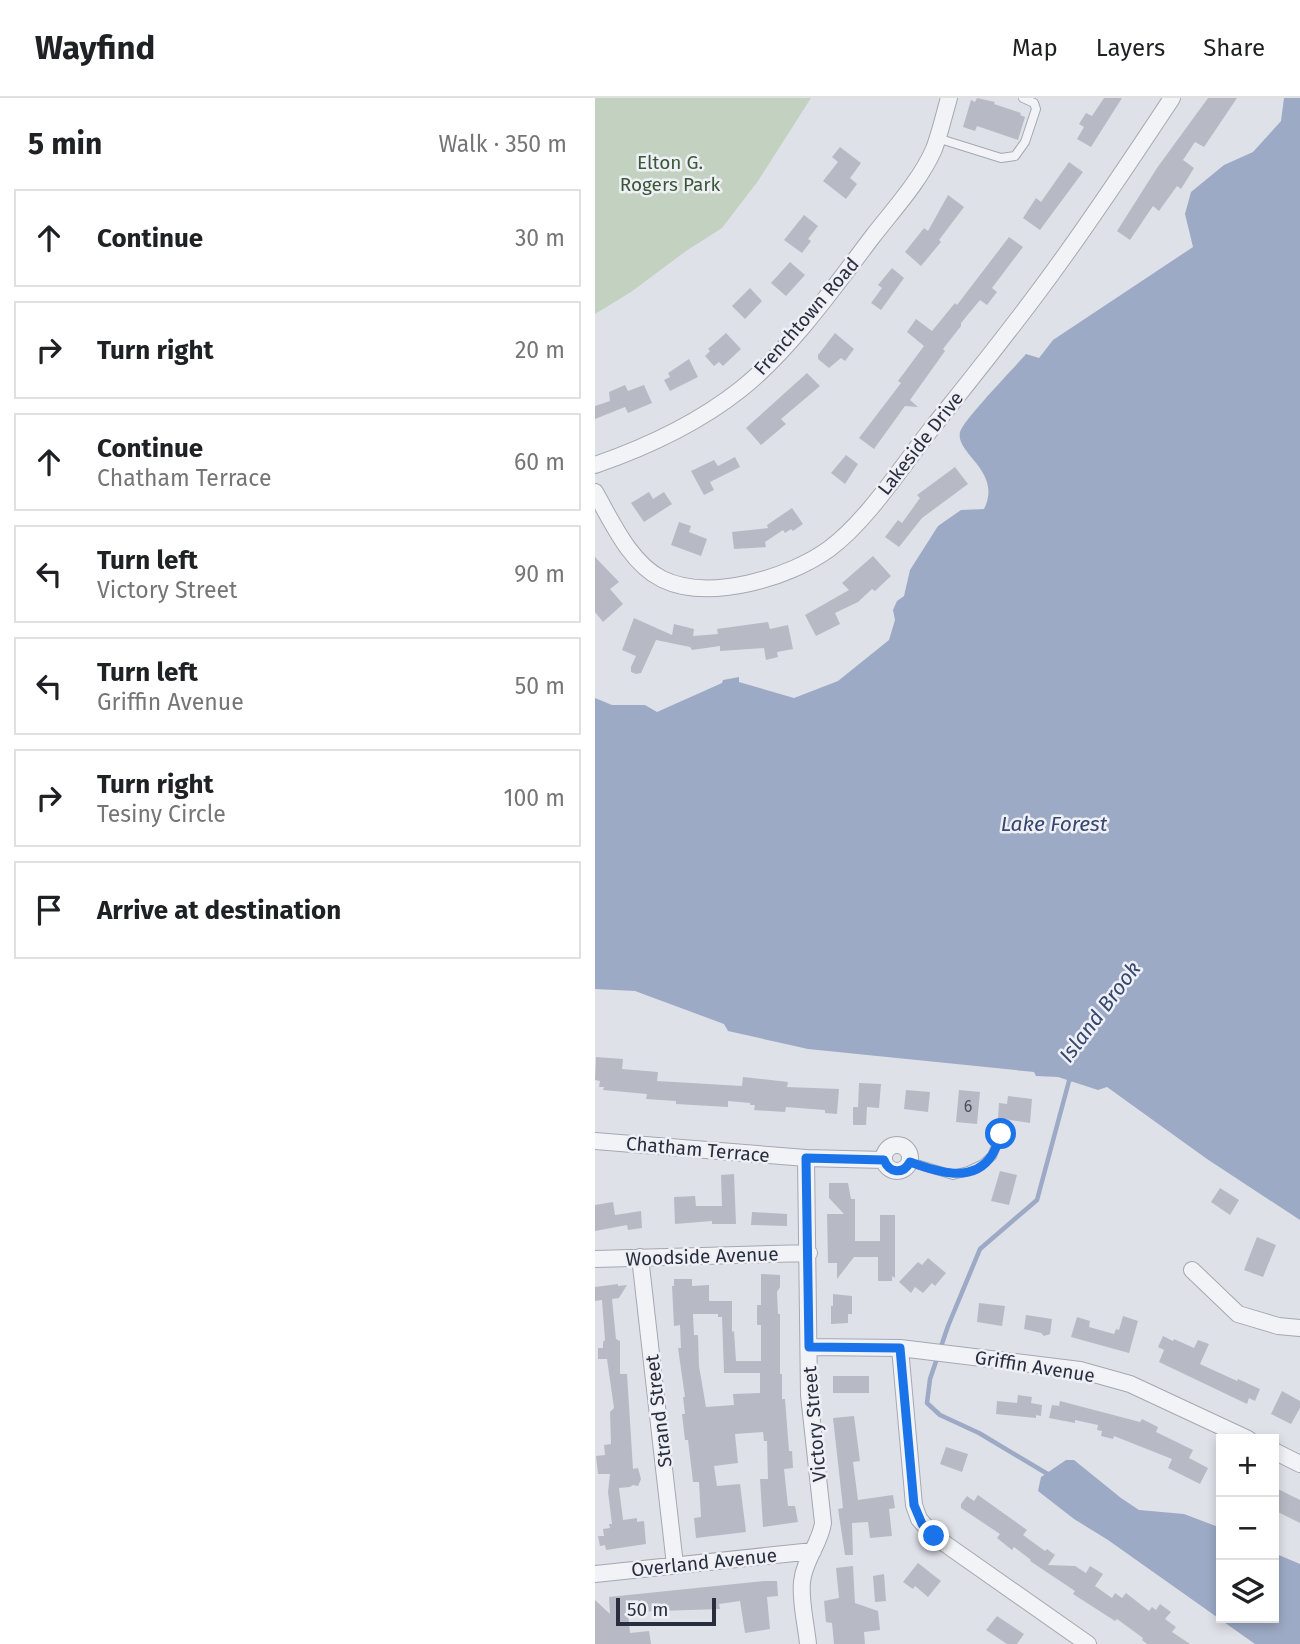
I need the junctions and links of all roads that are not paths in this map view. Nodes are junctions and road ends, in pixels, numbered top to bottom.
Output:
1 (949, 98) edge
2 (1023, 98) edge
3 (1172, 98) edge
4 (937, 138) junction
5 (595, 466) edge
6 (595, 492) edge
7 (1001, 1134) dead end
8 (595, 1141) edge
9 (806, 1158) junction
10 (910, 1162) joint
11 (809, 1253) junction
12 (640, 1257) junction
13 (595, 1259) edge
14 (1192, 1270) dead end
15 (1300, 1328) edge
16 (809, 1347) junction
17 (900, 1348) junction
18 (1237, 1434) edge
19 (1279, 1454) edge
20 (1300, 1464) edge
21 (813, 1551) junction
22 (675, 1565) junction
23 (595, 1574) edge
24 (808, 1644) edge
25 (1088, 1644) edge

1 - 4 street, Frenchtown Road
2 - 4 lane
3 - 6 street, Lakeside Drive
4 - 5 street, Frenchtown Road
7 - 10 lane
8 - 9 street, Chatham Terrace
9 - 10 street, Chatham Terrace
9 - 11 street, Victory Street
11 - 12 street, Woodside Avenue
11 - 16 street, Victory Street
12 - 13 street, Woodside Avenue
12 - 22 street, Strand Street
14 - 15 street
16 - 17 street, Griffin Avenue
16 - 21 street, Victory Street
17 - 18 street, Griffin Avenue
17 - 25 street
19 - 20 street
21 - 22 street, Overland Avenue
21 - 24 street, Victory Street
22 - 23 street, Overland Avenue

